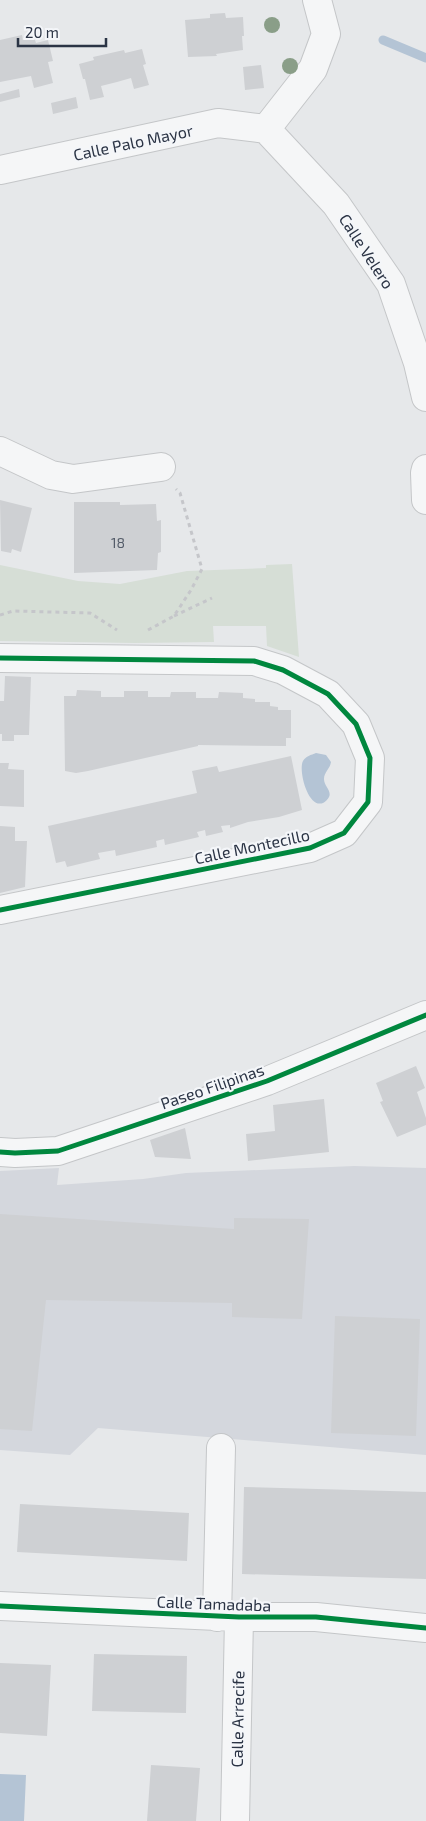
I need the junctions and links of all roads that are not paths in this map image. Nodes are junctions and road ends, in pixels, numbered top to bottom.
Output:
1 (317, 0) edge
2 (266, 129) junction
3 (0, 170) edge
4 (426, 397) edge
5 (0, 451) edge
6 (161, 467) road end
7 (426, 470) edge
8 (426, 500) edge
9 (0, 658) edge
10 (0, 910) edge
11 (426, 1015) edge
12 (0, 1152) edge
13 (221, 1448) dead end
14 (0, 1606) edge
15 (228, 1617) junction
16 (426, 1628) edge
17 (235, 1821) edge

1 - 2 street
2 - 3 street, Calle Palo Mayor
2 - 4 street, Calle Velero
5 - 6 street
7 - 8 street
9 - 10 street, Calle Montecillo
11 - 12 street, Paseo Filipinas
13 - 15 street, Calle Arrecife
14 - 15 street, Calle Tamadaba
15 - 16 street, Calle Tamadaba
15 - 17 street, Calle Arrecife

